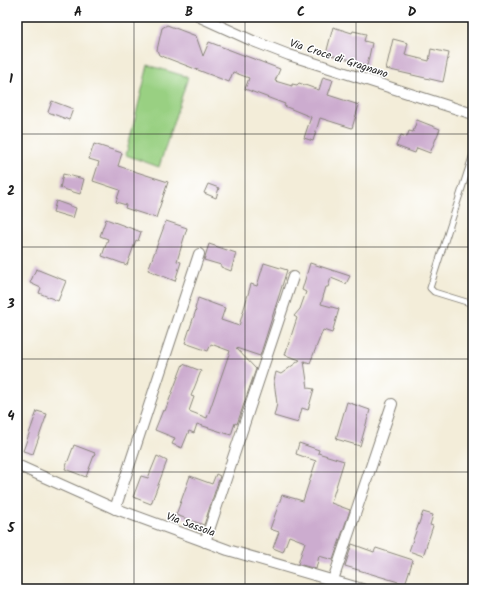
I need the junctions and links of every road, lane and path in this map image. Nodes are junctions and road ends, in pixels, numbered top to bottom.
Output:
1 (200, 17) edge
2 (473, 114) edge
3 (473, 154) edge
4 (199, 254) dead end
5 (293, 277) dead end
6 (473, 304) edge
7 (392, 404) dead end
8 (17, 465) edge
9 (116, 509) junction
10 (205, 542) junction
11 (333, 580) junction
12 (362, 589) edge

1 - 2 street, Via Croce di Gragnano
3 - 6 lane
4 - 9 street
5 - 10 street
7 - 11 street
8 - 9 street, Via Sassola
9 - 10 street, Via Sassola
10 - 11 street, Via Sassola
11 - 12 street, Via Sassola

